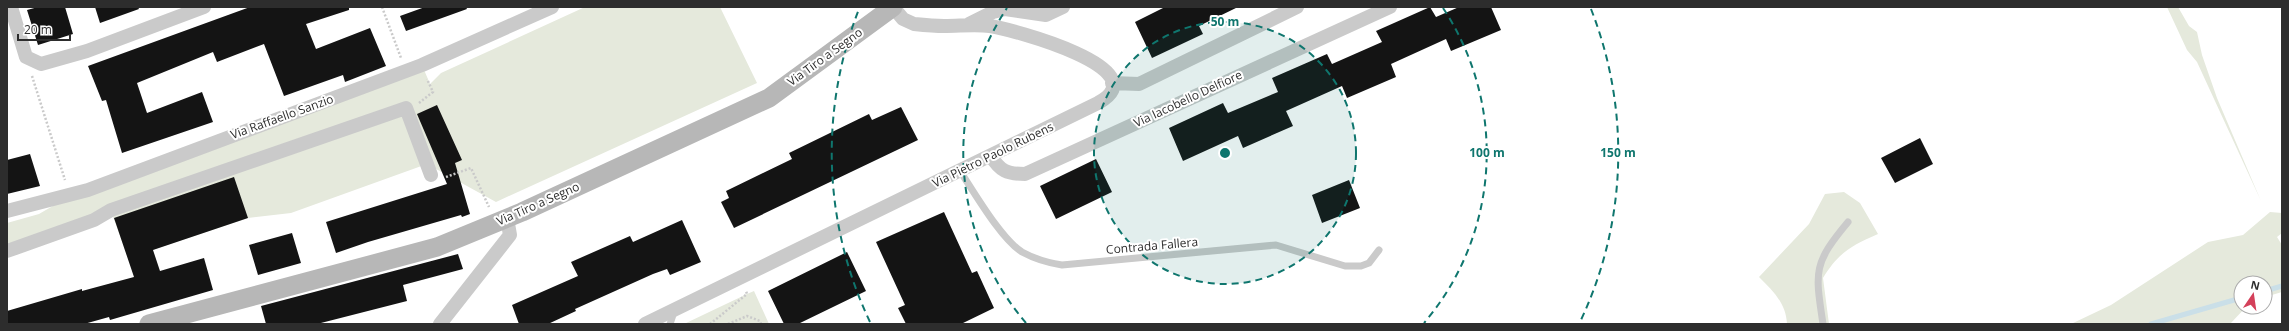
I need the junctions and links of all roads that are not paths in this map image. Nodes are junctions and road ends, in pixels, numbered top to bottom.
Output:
1 (12, 7) edge
2 (204, 7) edge
3 (552, 7) edge
4 (893, 7) edge
5 (1063, 7) edge
6 (1297, 7) edge
7 (1390, 7) edge
8 (967, 25) junction
9 (1112, 83) junction
10 (991, 156) junction
11 (960, 171) junction
12 (431, 175) road end
13 (7, 211) edge
14 (507, 218) junction
15 (1848, 222) dead end
16 (1379, 250) dead end
17 (7, 251) edge
18 (675, 309) junction
19 (149, 324) edge
20 (440, 324) edge
21 (644, 324) edge
22 (670, 324) edge
23 (1823, 324) edge

1 - 2 street
3 - 13 street, Via Raffaello Sanzio
4 - 8 street
4 - 14 main road, Via Tiro a Segno
5 - 8 street
6 - 9 street
7 - 10 street, Via Iacobello Delfiore
8 - 9 street
9 - 10 street, Via Pietro Paolo Rubens
10 - 11 street, Via Pietro Paolo Rubens
11 - 16 lane, Contrada Fallera
11 - 18 street, Via Pietro Paolo Rubens
12 - 17 street
14 - 19 main road, Via Tiro a Segno
14 - 20 street
15 - 23 lane
18 - 21 street, Via Pietro Paolo Rubens
18 - 22 lane

